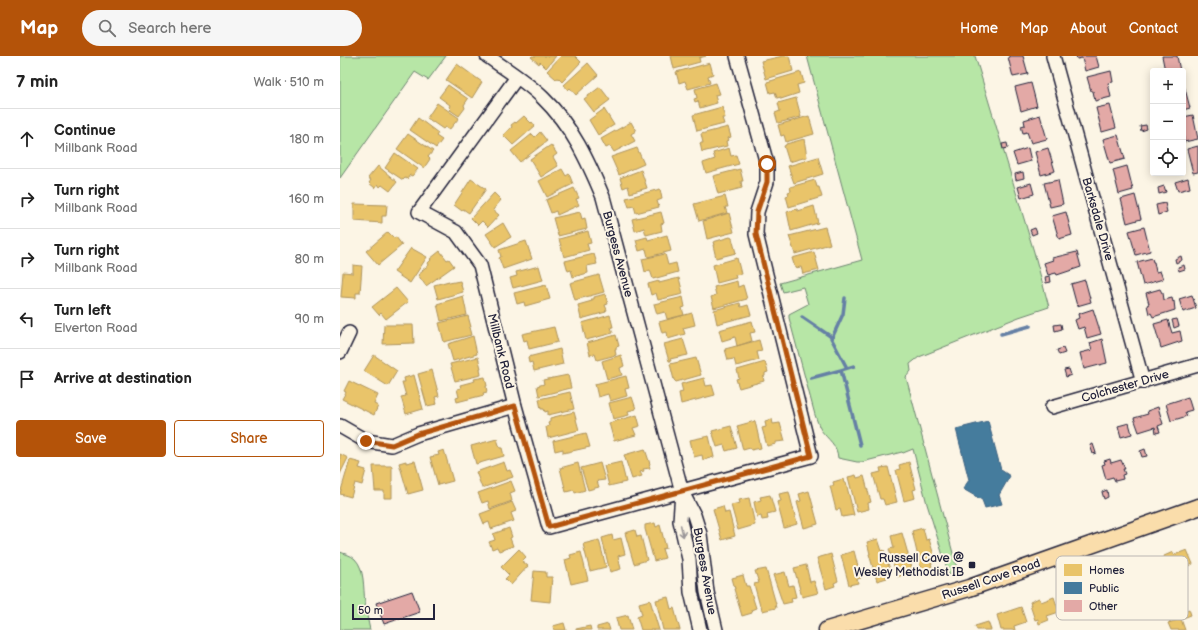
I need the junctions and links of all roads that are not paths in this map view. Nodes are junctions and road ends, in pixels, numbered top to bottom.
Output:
1 (487, 56) edge
2 (737, 56) edge
3 (1053, 56) edge
4 (517, 77) junction
5 (349, 333) dead end
6 (340, 352) edge
7 (1198, 365) edge
8 (1143, 382) junction
9 (515, 406) junction
10 (1052, 407) dead end
11 (340, 426) edge
12 (682, 492) junction
13 (1198, 507) edge
14 (1059, 556) edge
15 (1056, 557) edge
16 (700, 630) edge
17 (716, 630) edge
18 (826, 630) edge

1 - 4 street, Burgess Avenue
2 - 12 street, Millbank Road
3 - 8 street, Barksdale Drive
4 - 9 street, Millbank Road
4 - 12 street, Burgess Avenue
5 - 6 street
7 - 8 street, Colchester Drive
8 - 10 street, Colchester Drive
9 - 11 street
9 - 12 street, Millbank Road
12 -> 16 street, Burgess Avenue
12 - 17 street, Burgess Avenue
13 - 14 main road, Russell Cave Road
15 - 18 main road, Russell Cave Road

